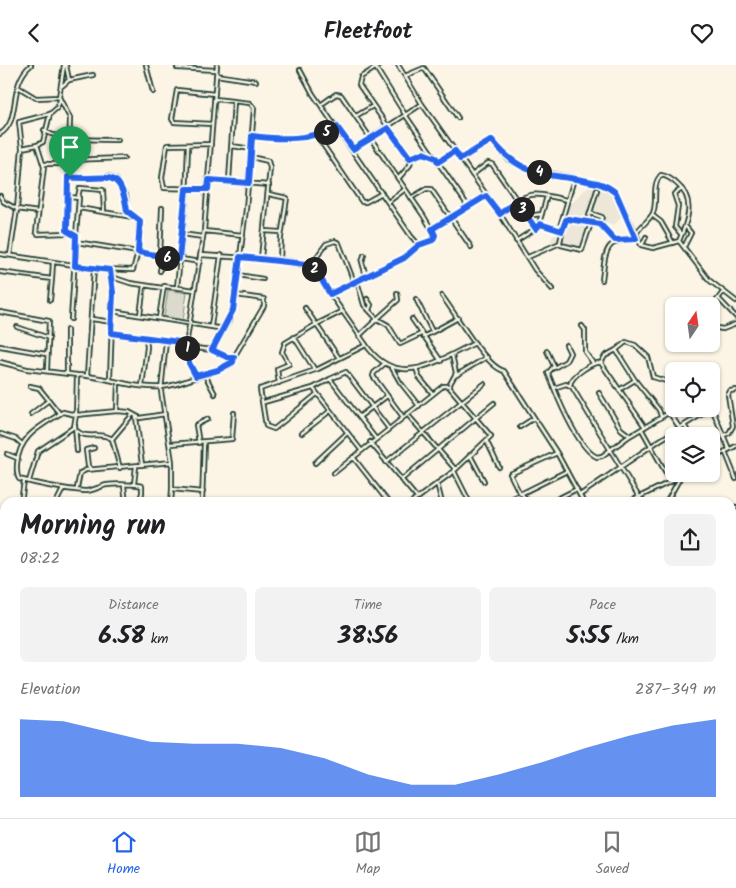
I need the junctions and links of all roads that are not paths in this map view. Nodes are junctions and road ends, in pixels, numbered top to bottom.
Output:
1 (31, 65) edge
2 (65, 65) edge
3 (146, 65) edge
4 (217, 65) edge
5 (380, 65) edge
6 (398, 65) edge
7 (375, 66) edge
8 (177, 68) dead end
9 (300, 70) dead end
10 (216, 71) junction
11 (93, 75) dead end
12 (216, 75) junction
13 (404, 76) junction
14 (69, 80) junction
15 (256, 81) dead end
16 (18, 87) junction
17 (61, 87) junction
18 (152, 92) dead end
19 (215, 94) junction
20 (60, 99) junction
21 (215, 99) junction
22 (234, 101) junction
23 (322, 104) junction
24 (422, 104) junction
25 (373, 107) junction
26 (50, 114) junction
27 (356, 115) junction
28 (406, 116) junction
29 (458, 118) dead end
30 (213, 124) junction
31 (337, 127) junction
32 (388, 128) junction
33 (44, 130) junction
34 (0, 134) edge
35 (317, 135) junction
36 (252, 136) junction
37 (69, 137) junction
38 (372, 139) junction
39 (118, 140) dead end
40 (211, 144) junction
41 (37, 145) junction
42 (188, 146) junction
43 (232, 146) junction
44 (22, 148) junction
45 (252, 149) junction
46 (353, 149) junction
47 (455, 151) junction
48 (251, 157) junction
49 (124, 158) dead end
50 (410, 158) junction
51 (436, 158) junction
52 (460, 159) junction
53 (69, 162) junction
54 (438, 162) junction
55 (44, 165) junction
56 (472, 175) junction
57 (68, 177) junction
58 (398, 179) junction
59 (574, 179) junction
60 (209, 180) junction
61 (228, 181) junction
62 (249, 183) junction
63 (600, 183) junction
64 (270, 185) junction
65 (186, 189) junction
66 (208, 189) junction
67 (404, 189) junction
68 (682, 189) junction
69 (382, 193) junction
70 (269, 194) junction
71 (547, 195) junction
72 (0, 196) edge
73 (486, 196) junction
74 (69, 197) junction
75 (78, 197) junction
76 (411, 199) junction
77 (567, 200) junction
78 (516, 201) junction
79 (388, 202) junction
80 (468, 206) junction
81 (79, 208) junction
82 (162, 208) dead end
83 (17, 209) junction
84 (38, 212) junction
85 (104, 212) junction
86 (590, 213) junction
87 (500, 214) junction
88 (542, 215) junction
89 (652, 215) junction
90 (526, 216) junction
91 (134, 217) junction
92 (450, 217) junction
93 (590, 223) junction
94 (540, 224) junction
95 (600, 224) junction
96 (686, 227) junction
97 (432, 229) junction
98 (536, 229) junction
99 (204, 231) junction
100 (264, 231) junction
101 (561, 231) junction
102 (281, 232) junction
103 (68, 233) junction
104 (182, 234) junction
105 (636, 234) junction
106 (76, 235) junction
107 (243, 235) junction
108 (682, 236) junction
109 (203, 237) junction
110 (646, 237) dead end
111 (636, 239) junction
112 (615, 240) junction
113 (516, 241) junction
114 (679, 241) junction
115 (76, 243) junction
116 (560, 243) junction
117 (673, 243) junction
118 (419, 245) junction
119 (642, 245) junction
120 (471, 247) dead end
121 (684, 247) junction
122 (138, 252) junction
123 (0, 254) edge
124 (10, 255) junction
125 (201, 255) junction
126 (221, 255) junction
127 (364, 255) dead end
128 (161, 256) junction
129 (240, 257) junction
130 (528, 257) junction
131 (261, 258) junction
132 (179, 259) junction
133 (280, 260) junction
134 (54, 262) junction
135 (200, 262) junction
136 (75, 266) junction
137 (94, 268) junction
138 (110, 270) junction
139 (160, 271) dead end
140 (0, 272) edge
141 (318, 274) junction
142 (238, 275) junction
143 (112, 277) junction
144 (366, 277) junction
145 (52, 279) junction
146 (264, 279) dead end
147 (602, 280) dead end
148 (356, 282) junction
149 (144, 285) junction
150 (177, 287) junction
151 (163, 288) junction
152 (552, 289) dead end
153 (195, 290) junction
154 (723, 292) junction
155 (397, 293) dead end
156 (330, 294) junction
157 (236, 295) junction
158 (442, 296) dead end
159 (720, 297) edge
160 (367, 299) dead end
161 (416, 299) dead end
162 (50, 300) dead end
163 (720, 300) edge
164 (736, 301) edge
165 (305, 308) dead end
166 (369, 310) junction
167 (112, 311) junction
168 (0, 312) edge
169 (341, 312) junction
170 (140, 315) junction
171 (736, 317) edge
172 (158, 318) junction
173 (458, 318) junction
174 (71, 319) dead end
175 (92, 319) junction
176 (377, 319) junction
177 (412, 319) dead end
178 (112, 322) junction
179 (189, 324) junction
180 (736, 324) edge
181 (315, 325) junction
182 (582, 326) dead end
183 (17, 327) dead end
184 (210, 327) junction
185 (67, 329) dead end
186 (224, 329) junction
187 (720, 329) edge
188 (432, 331) junction
189 (111, 333) junction
190 (359, 336) junction
191 (422, 336) junction
192 (294, 337) junction
193 (49, 338) junction
194 (146, 338) junction
195 (166, 341) junction
196 (474, 343) junction
197 (187, 345) junction
198 (366, 345) junction
199 (566, 345) dead end
200 (0, 346) edge
201 (212, 350) junction
202 (616, 350) junction
203 (548, 351) dead end
204 (46, 354) junction
205 (452, 355) junction
206 (234, 357) junction
207 (487, 357) junction
208 (339, 358) junction
209 (441, 361) junction
210 (0, 362) edge
211 (594, 363) junction
212 (601, 363) junction
213 (384, 364) junction
214 (392, 368) junction
215 (416, 368) junction
216 (554, 368) junction
217 (47, 370) junction
218 (315, 370) junction
219 (67, 373) junction
220 (77, 375) junction
221 (205, 375) junction
222 (87, 376) junction
223 (196, 376) junction
224 (455, 376) junction
225 (110, 379) junction
226 (330, 379) junction
227 (635, 381) junction
228 (118, 382) junction
229 (665, 382) edge
230 (280, 383) junction
231 (484, 384) dead end
232 (570, 385) junction
233 (30, 386) dead end
234 (142, 386) junction
235 (450, 386) junction
236 (161, 387) junction
237 (313, 388) junction
238 (554, 389) junction
239 (620, 390) junction
240 (736, 390) edge
241 (599, 393) dead end
242 (215, 394) dead end
243 (318, 394) junction
244 (433, 395) junction
245 (387, 397) junction
246 (49, 400) junction
247 (461, 401) junction
248 (263, 402) junction
249 (494, 403) dead end
250 (419, 405) junction
251 (373, 406) junction
252 (117, 411) junction
253 (331, 411) junction
254 (234, 413) dead end
255 (31, 414) dead end
256 (60, 414) junction
257 (133, 414) junction
258 (165, 414) junction
259 (407, 414) junction
260 (665, 414) edge
261 (76, 415) junction
262 (136, 417) junction
263 (359, 417) junction
264 (403, 417) junction
265 (661, 417) junction
266 (534, 418) junction
267 (208, 419) dead end
268 (476, 419) junction
269 (75, 425) junction
270 (684, 425) joint
271 (520, 427) dead end
272 (645, 427) junction
273 (681, 427) edge
274 (389, 429) junction
275 (642, 430) junction
276 (77, 431) junction
277 (424, 432) junction
278 (302, 433) dead end
279 (347, 433) junction
280 (1, 434) edge
281 (631, 435) junction
282 (724, 435) junction
283 (665, 438) edge
284 (112, 439) junction
285 (376, 439) junction
286 (204, 442) junction
287 (487, 442) junction
288 (199, 443) junction
289 (370, 443) junction
290 (22, 444) junction
291 (171, 444) junction
292 (651, 447) junction
293 (736, 447) edge
294 (94, 448) dead end
295 (439, 449) junction
296 (729, 449) junction
297 (361, 450) junction
298 (611, 450) junction
299 (77, 451) dead end
300 (725, 451) junction
301 (556, 453) junction
302 (7, 454) dead end
303 (720, 454) edge
304 (470, 455) junction
305 (352, 457) junction
306 (18, 459) junction
307 (172, 462) junction
308 (386, 462) junction
309 (314, 463) dead end
310 (136, 466) junction
311 (142, 466) junction
312 (499, 467) dead end
313 (120, 468) junction
314 (622, 468) junction
315 (92, 470) junction
316 (454, 470) junction
317 (566, 471) junction
318 (665, 472) edge
319 (334, 473) dead end
320 (736, 479) edge
321 (401, 480) junction
322 (24, 481) junction
323 (29, 481) junction
324 (484, 481) dead end
325 (671, 482) edge
326 (677, 482) edge
327 (437, 483) junction
328 (134, 484) junction
329 (124, 486) junction
330 (63, 489) junction
331 (77, 489) junction
332 (172, 489) junction
333 (577, 489) junction
334 (203, 491) junction
335 (523, 493) junction
336 (580, 495) joint
337 (22, 497) edge
338 (59, 497) edge
339 (126, 497) edge
340 (141, 497) edge
341 (171, 497) edge
342 (202, 497) edge
343 (383, 497) edge
344 (417, 497) joint
345 (440, 497) edge
346 (467, 497) edge
347 (515, 497) edge
348 (526, 497) edge
349 (561, 497) edge
350 (639, 497) joint
351 (669, 497) edge
352 (0, 718) edge
353 (0, 725) edge

1 - 16 street
2 - 14 street
2 - 17 street
3 - 18 street
4 - 10 street
5 - 7 street
6 - 13 street
7 - 25 street
7 - 28 street
8 - 10 street
9 - 23 street
10 - 12 street
11 - 14 street
12 - 15 street
12 - 19 street
13 - 24 street
13 - 29 street
14 - 17 street
16 - 20 street
16 - 34 street
17 - 20 street
19 - 21 street
19 - 30 street
20 - 26 street
20 - 37 street
21 - 22 street
21 - 30 street
22 - 36 street
22 - 43 street
23 - 27 street
23 - 31 street
24 - 28 street
24 - 47 street
25 - 27 street
25 - 32 street
26 - 33 street
26 - 44 street
27 - 38 street
28 - 32 street
28 - 51 street
30 - 40 street
31 - 35 street
31 - 46 street
32 - 38 street
32 - 50 street
33 - 37 street
33 - 41 street
35 - 36 street
35 - 69 street
36 - 45 street
37 - 39 street
37 - 53 street
38 - 46 street
38 - 58 street
40 - 42 street
40 - 60 street
41 - 44 street
41 - 55 street
42 - 65 street
42 - 65 street
43 - 45 street
43 - 61 street
44 - 83 street
45 - 48 street
46 - 69 street
47 - 52 street
47 - 54 street
48 - 62 street
48 - 64 street
49 - 53 street
50 - 51 street
50 - 58 street
51 - 54 street
52 - 56 street
52 - 59 street
53 - 55 street
53 - 57 street
54 - 80 street
55 - 84 street
56 - 73 street
56 - 78 street
57 - 74 street
57 - 91 street
58 - 67 street
59 - 63 street
59 - 77 street
60 - 61 street
60 - 66 street
61 - 62 street
62 - 64 street
62 - 107 street
63 - 86 street
63 - 105 street
64 - 70 street
65 - 66 street
65 - 104 street
66 - 99 street
67 - 76 street
67 - 79 street
68 - 89 street
68 - 96 street
68 - 108 street
69 - 79 street
70 - 100 street
70 - 102 street
71 - 77 street
71 - 78 street
71 - 88 street
72 - 83 street
73 - 80 street
73 - 87 street
74 - 75 street
74 - 103 street
75 - 81 street
75 - 85 street
76 - 92 street
76 - 97 street
77 - 101 street
78 - 87 street
78 - 90 street
79 - 118 street
80 - 92 street
81 - 85 street
81 - 106 street
82 - 128 street
83 - 84 street
83 - 124 street
84 - 103 street
85 - 91 street
86 - 93 street
86 - 95 street
87 - 113 street
88 - 90 street
88 - 94 street
89 - 105 street
89 - 117 street
90 - 98 street
91 - 122 street
92 - 97 street
92 - 120 street
93 - 95 street
93 - 101 street
93 - 116 street
94 - 98 street
94 - 101 street
95 - 112 street
96 - 108 street
96 - 121 street
97 - 118 street
98 - 113 street
99 - 107 street
99 - 109 street
100 - 102 street
100 - 131 street
101 - 116 street
102 - 133 street
103 - 106 street
104 - 109 street
104 - 132 street
105 - 111 street
106 - 115 street
107 - 129 street
108 - 114 street
109 - 125 street
110 - 119 street
111 - 112 street
111 - 119 street
112 - 147 street
113 - 130 street
114 - 117 street
114 - 121 street
115 - 122 street
115 - 136 street
116 - 130 street
117 - 119 street
118 - 144 street
121 - 154 street
122 - 128 street
122 - 138 street
123 - 124 street
124 - 134 street
125 - 126 street
125 - 135 street
126 - 129 street
126 - 184 street
127 - 144 street
128 - 132 street
128 - 139 street
129 - 131 street
129 - 142 street
130 - 152 street
131 - 133 street
132 - 135 street
132 - 150 street
133 - 141 street
134 - 136 street
134 - 145 street
135 - 153 street
136 - 137 street
136 - 174 street
137 - 138 street
137 - 175 street
138 - 143 street
140 - 145 street
141 - 148 street
141 - 156 street
142 - 146 street
142 - 157 street
143 - 149 street
143 - 167 street
144 - 148 street
145 - 162 street
148 - 156 street
148 - 166 street
149 - 151 street
149 - 170 street
150 - 151 street
150 - 153 street
151 - 172 street
153 - 179 street
154 - 159 street
154 - 164 street
155 - 176 street
156 - 169 street
157 - 186 street
157 - 206 street
158 - 173 street
160 - 166 street
161 - 188 street
163 - 171 street
165 - 181 street
166 - 176 street
167 - 170 street
167 - 178 street
168 - 193 street
169 - 181 street
169 - 190 street
170 - 172 street
172 - 179 street
173 - 188 street
173 - 196 street
175 - 178 street
175 - 222 street
176 - 190 street
176 - 191 street
177 - 191 street
178 - 189 street
179 - 184 street
179 - 197 street
180 - 187 street
181 - 192 street
181 - 208 street
182 - 211 street
183 - 193 street
184 - 186 street
185 - 219 street
186 - 201 street
188 - 191 street
189 - 194 street
189 - 225 street
190 - 198 street
191 - 209 street
192 - 218 street
192 - 230 street
193 - 204 street
194 - 195 street
194 - 234 street
195 - 197 street
195 - 236 street
196 - 205 street
196 - 207 street
197 - 201 street
197 - 223 street
198 - 208 street
198 - 213 street
199 - 216 street
200 - 204 street
201 - 206 street
202 - 212 street
202 - 227 street
202 - 229 street
203 - 216 street
204 - 217 street
205 - 209 street
205 - 224 street
206 - 221 street
207 - 224 street
207 - 266 street
208 - 218 street
209 - 215 street
210 - 217 street
211 - 212 street
211 - 232 street
212 - 239 street
213 - 214 street
213 - 245 street
214 - 215 street
214 - 250 street
215 - 244 street
216 - 238 street
217 - 219 street
218 - 230 street
219 - 220 street
220 - 222 street
220 - 261 street
221 - 223 street
221 - 242 street
222 - 225 street
223 - 236 street
224 - 235 street
225 - 228 street
226 - 237 street
226 - 251 street
226 - 263 street
227 - 239 street
227 - 265 street
228 - 234 street
228 - 252 street
230 - 248 street
231 - 247 street
232 - 238 street
232 - 298 street
233 - 246 street
234 - 236 street
235 - 244 street
235 - 247 street
236 - 258 street
237 - 243 street
237 - 248 street
238 - 298 street
239 - 272 street
240 - 282 street
241 - 281 street
243 - 248 street
243 - 253 street
244 - 250 street
245 - 251 street
245 - 264 street
246 - 255 street
246 - 256 street
247 - 268 street
247 - 277 street
249 - 268 street
250 - 259 street
251 - 263 street
251 - 274 street
252 - 257 street
252 - 261 street
253 - 278 street
253 - 279 street
254 - 286 street
256 - 261 street
256 - 290 street
257 - 262 street
257 - 284 street
258 - 262 street
258 - 291 street
259 - 264 street
259 - 277 street
260 - 265 street
261 - 269 street
262 - 311 street
263 - 285 street
264 - 274 street
265 - 272 street
266 - 271 street
266 - 301 street
267 - 288 street
268 - 287 street
268 - 295 street
269 - 276 street
269 - 323 street
270 - 273 street
270 - 282 street
272 - 275 street
274 - 285 street
275 - 281 street
275 - 292 street
276 - 284 street
276 - 299 street
277 - 295 street
277 - 308 street
279 - 297 street
279 - 309 street
280 - 290 street
281 - 298 street
282 - 296 street
283 - 292 street
284 - 313 street
285 - 289 street
286 - 288 street
286 - 334 street
287 - 304 street
287 - 312 street
288 - 291 street
289 - 297 street
289 - 308 street
290 - 306 street
291 - 307 street
292 - 314 street
292 - 318 street
293 - 296 street
294 - 315 street
295 - 316 street
295 - 321 street
296 - 300 street
297 - 305 street
298 - 314 street
300 - 303 street
300 - 320 street
301 - 317 street
301 - 335 street
302 - 306 street
304 - 316 street
304 - 324 street
305 - 319 street
305 - 343 street
306 - 322 street
307 - 311 street
307 - 332 street
308 - 321 street
310 - 311 street
310 - 313 street
310 - 328 street
313 - 315 street
314 - 336 street
314 - 350 street
315 - 331 street
316 - 327 street
316 - 346 street
317 - 333 street
317 - 335 street
321 - 344 street
322 - 323 street
322 - 337 street
323 - 330 street
325 - 350 street
326 - 351 street
327 - 344 street
327 - 345 street
328 - 329 street
328 - 340 street
329 - 331 street
329 - 339 street
330 - 331 street
330 - 338 street
332 - 334 street
332 - 341 street
333 - 336 street
333 - 349 street
334 - 342 street
335 - 347 street
335 - 348 street
352 - 353 street

